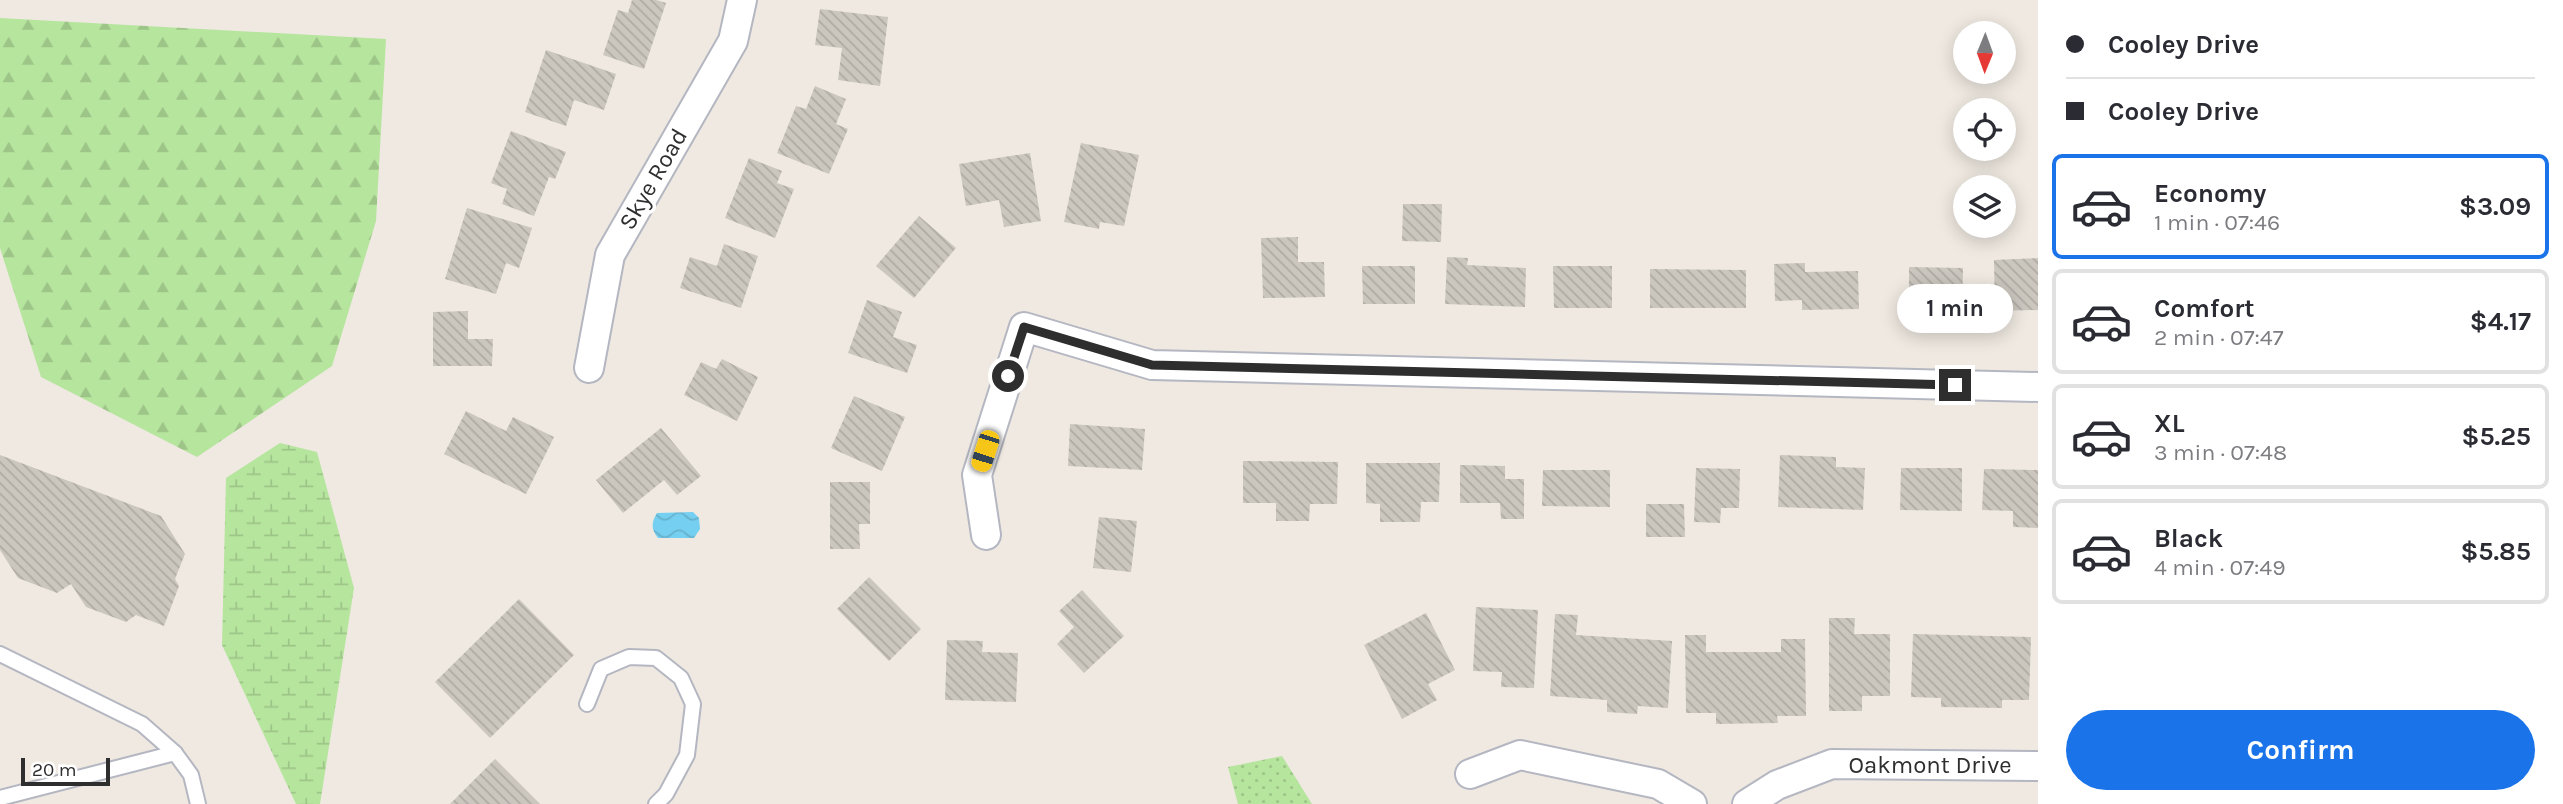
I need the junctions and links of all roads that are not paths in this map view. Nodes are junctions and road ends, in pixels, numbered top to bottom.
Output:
1 (742, 0) edge
2 (589, 368) dead end
3 (2038, 387) edge
4 (986, 534) dead end
5 (0, 654) edge
6 (587, 704) dead end
7 (175, 753) junction
8 (2038, 766) edge
9 (1471, 775) dead end
10 (0, 798) edge
11 (198, 804) edge
12 (656, 804) edge
13 (1692, 804) edge
14 (1747, 804) edge

1 - 2 street, Skye Road
3 - 4 street
5 - 7 lane
6 - 12 lane
7 - 10 lane
7 - 11 lane
8 - 14 street, Oakmont Drive
9 - 13 street

